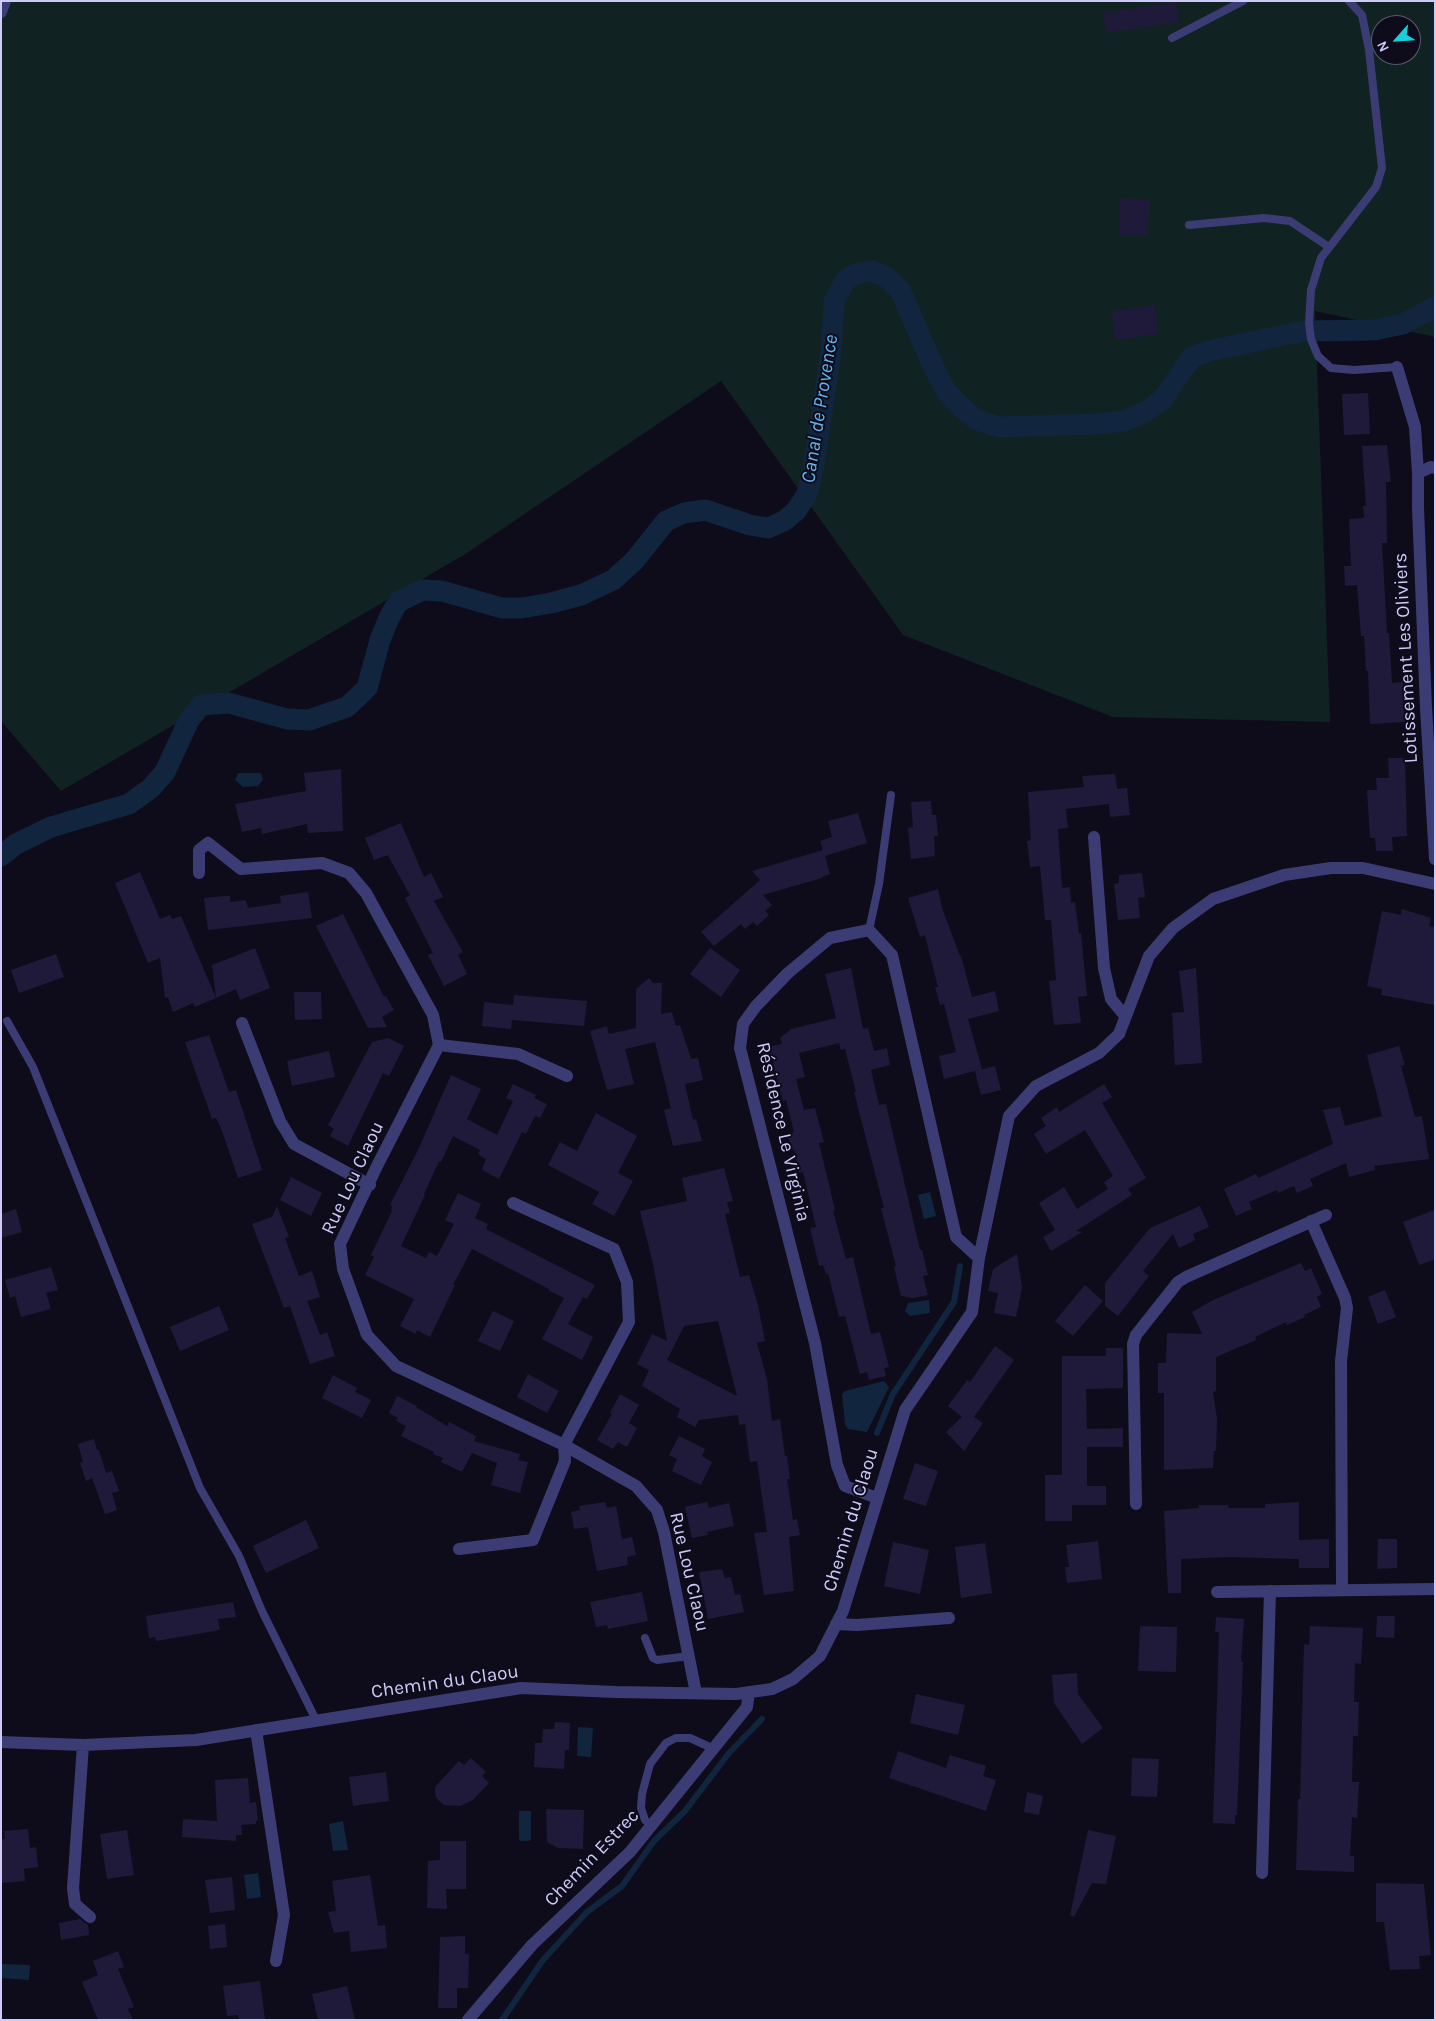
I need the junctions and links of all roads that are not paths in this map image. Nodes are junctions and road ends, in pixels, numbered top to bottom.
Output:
1 (5, 1) edge
2 (1243, 1) edge
3 (1349, 1) edge
4 (1, 12) edge
5 (1172, 38) dead end
6 (1188, 225) dead end
7 (1329, 247) junction
8 (1397, 367) joint
9 (1435, 468) edge
10 (1418, 473) junction
11 (891, 795) dead end
12 (1094, 837) dead end
13 (1435, 859) edge
14 (199, 873) dead end
15 (1435, 884) edge
16 (870, 930) junction
17 (1126, 1016) junction
18 (7, 1021) dead end
19 (242, 1023) dead end
20 (439, 1045) junction
21 (567, 1076) dead end
22 (370, 1185) junction
23 (514, 1203) dead end
24 (1326, 1215) dead end
25 (1311, 1222) junction
26 (979, 1258) junction
27 (564, 1445) junction
28 (877, 1498) junction
29 (1136, 1504) dead end
30 (460, 1549) dead end
31 (1435, 1588) edge
32 (1342, 1590) junction
33 (1270, 1591) junction
34 (1217, 1592) dead end
35 (949, 1618) dead end
36 (836, 1624) junction
37 (645, 1638) dead end
38 (689, 1656) junction
39 (749, 1692) junction
40 (696, 1693) junction
41 (316, 1720) junction
42 (256, 1730) junction
43 (1, 1742) edge
44 (83, 1746) junction
45 (714, 1749) junction
46 (651, 1826) junction
47 (1262, 1872) dead end
48 (90, 1917) dead end
49 (276, 1961) dead end
50 (468, 2020) edge

1 - 4 street
2 - 5 lane
3 - 7 lane
6 - 7 lane
7 - 8 lane
8 - 10 street, Lotissement Les Oliviers
9 - 10 street
10 - 13 street, Lotissement Les Oliviers
11 - 16 lane
12 - 17 street
14 - 20 street
15 - 17 street, Chemin du Claou
16 - 26 street
16 - 28 street, Résidence Le Virginia
17 - 26 street, Chemin du Claou
18 - 41 lane
19 - 22 street
20 - 21 street
20 - 22 street, Rue Lou Claou
22 - 27 street, Rue Lou Claou
23 - 27 street
24 - 25 street
25 - 29 street
25 - 32 street
26 - 28 street, Chemin du Claou
27 - 30 street
27 - 38 street, Rue Lou Claou
28 - 36 street, Chemin du Claou
31 - 32 street
32 - 33 street
33 - 34 street
33 - 47 street
35 - 36 street
36 - 39 street, Chemin du Claou
37 - 38 lane
38 - 40 street, Rue Lou Claou
39 - 40 street, Chemin du Claou
39 - 45 street, Chemin Estrec
40 - 41 street, Chemin du Claou
41 - 42 street, Chemin du Claou
42 - 44 street, Chemin du Claou
42 - 49 street
43 - 44 street, Chemin du Claou
44 - 48 street
45 - 46 street, Chemin Estrec
45 - 46 lane
46 - 50 street, Chemin Estrec

